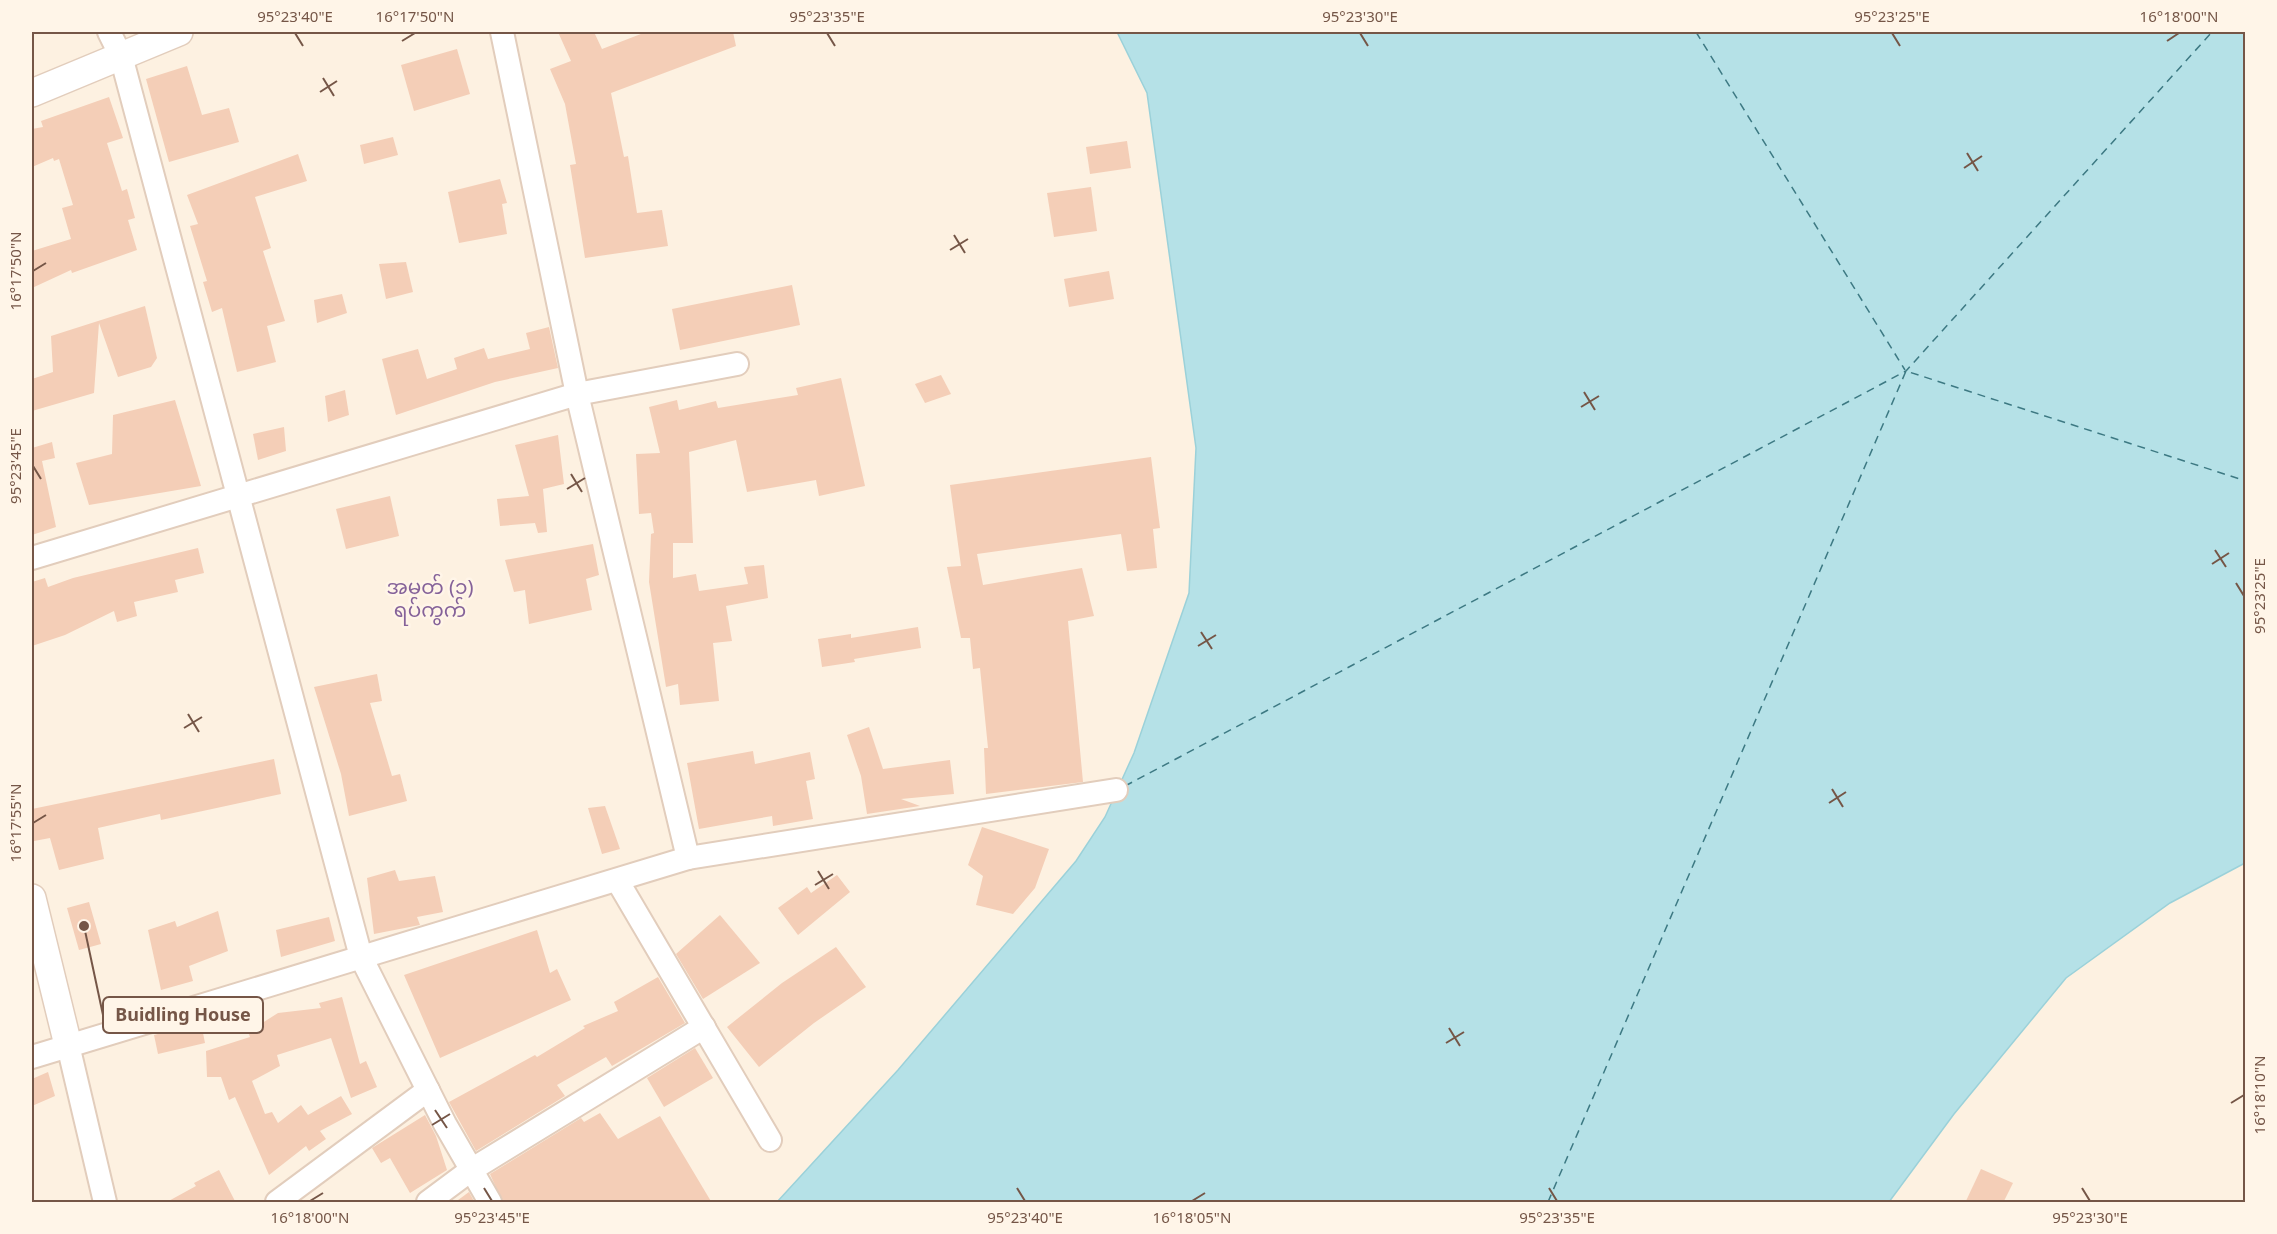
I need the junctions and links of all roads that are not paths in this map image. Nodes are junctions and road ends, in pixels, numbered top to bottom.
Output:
1 (109, 32) edge
2 (179, 32) edge
3 (502, 32) edge
4 (121, 56) junction
5 (32, 93) edge
6 (736, 364) dead end
7 (577, 394) junction
8 (240, 495) junction
9 (32, 558) edge
10 (1116, 790) dead end
11 (688, 858) junction
12 (617, 880) junction
13 (32, 898) edge
14 (361, 957) junction
15 (704, 1027) junction
16 (68, 1045) junction
17 (32, 1057) edge
18 (428, 1090) junction
19 (770, 1140) dead end
20 (471, 1170) junction
21 (105, 1203) edge
22 (277, 1203) edge
23 (428, 1203) edge
24 (490, 1203) edge

1 - 4 street
2 - 4 street
3 - 7 street
4 - 5 street
4 - 8 street
6 - 7 street
7 - 8 street
7 - 11 street
8 - 9 street
8 - 14 street
10 - 11 street
11 - 12 street
12 - 14 street
12 - 15 street
13 - 16 street
14 - 16 street
14 - 18 street
15 - 19 street
15 - 20 street
16 - 17 street
16 - 21 street
18 - 20 street
18 - 22 street
20 - 23 street
20 - 24 street

